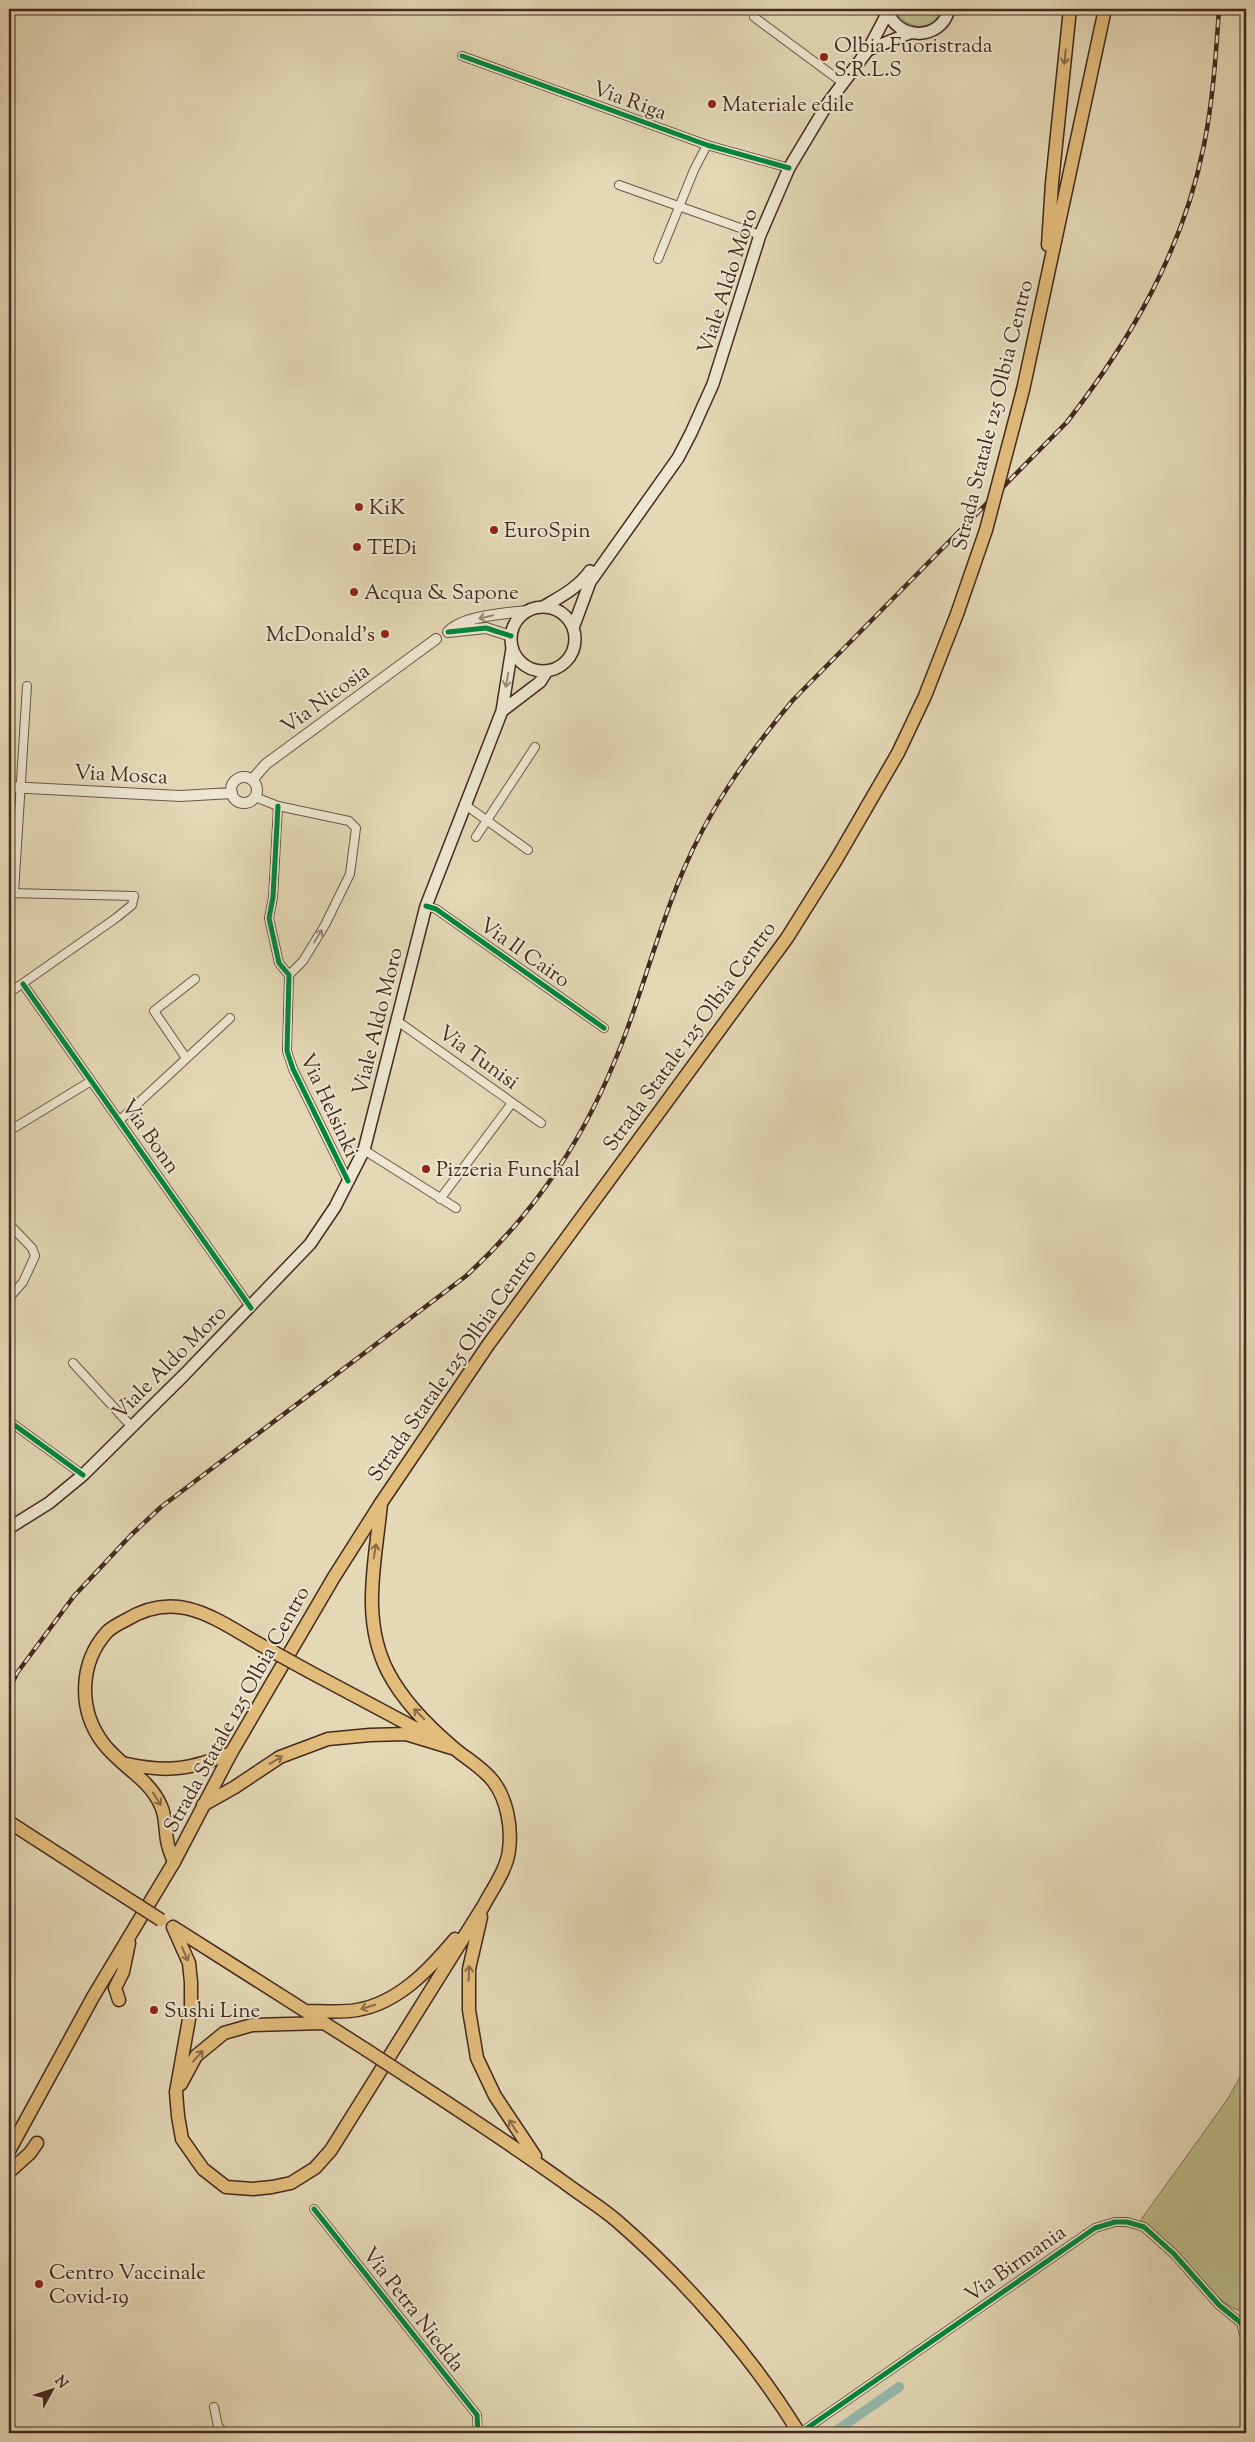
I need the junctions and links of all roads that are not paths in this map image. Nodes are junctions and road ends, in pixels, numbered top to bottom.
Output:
1 (949, 9) edge
2 (1070, 9) edge
3 (1104, 9) edge
4 (887, 11) edge
5 (754, 17) dead end
6 (910, 33) junction
7 (868, 50) junction
8 (462, 56) dead end
9 (843, 83) junction
10 (707, 145) junction
11 (789, 168) junction
12 (619, 185) dead end
13 (679, 206) junction
14 (760, 235) junction
15 (658, 259) dead end
16 (1045, 289) junction
17 (629, 527) junction
18 (543, 607) junction
19 (527, 611) junction
20 (573, 628) junction
21 (448, 632) junction
22 (436, 640) joint
23 (512, 642) junction
24 (547, 671) junction
25 (27, 686) dead end
26 (502, 711) junction
27 (535, 747) dead end
28 (252, 780) junction
29 (9, 787) edge
30 (21, 788) junction
31 (232, 793) junction
32 (255, 797) junction
33 (464, 804) junction
34 (278, 806) junction
35 (486, 820) junction
36 (476, 837) dead end
37 (528, 850) dead end
38 (11, 893) edge
39 (426, 906) junction
40 (289, 975) junction
41 (195, 979) dead end
42 (23, 984) junction
43 (9, 993) edge
44 (230, 1018) dead end
45 (396, 1020) junction
46 (604, 1028) dead end
47 (186, 1058) junction
48 (91, 1081) junction
49 (512, 1103) junction
50 (120, 1120) junction
51 (541, 1123) dead end
52 (9, 1131) edge
53 (364, 1150) junction
54 (348, 1181) junction
55 (440, 1199) junction
56 (456, 1208) dead end
57 (9, 1224) edge
58 (10, 1297) edge
59 (251, 1308) junction
60 (73, 1363) dead end
61 (9, 1421) edge
62 (131, 1426) junction
63 (83, 1475) junction
64 (380, 1503) junction
65 (9, 1528) edge
66 (454, 1749) junction
67 (231, 1753) junction
68 (124, 1764) junction
69 (203, 1804) junction
70 (9, 1822) edge
71 (174, 1862) junction
72 (484, 1905) junction
73 (173, 1927) junction
74 (130, 1933) junction
75 (119, 2000) dead end
76 (302, 2008) junction
77 (323, 2023) junction
78 (178, 2116) junction
79 (37, 2143) dead end
80 (9, 2151) edge
81 (541, 2166) junction
82 (9, 2172) edge
83 (314, 2209) dead end
84 (1246, 2341) edge
85 (214, 2406) dead end
86 (224, 2433) edge
87 (478, 2433) edge
88 (800, 2433) edge

1 - 6 main road
2 -> 16 main road
3 - 16 main road, Strada Statale 125 Olbia Centro
4 - 6 main road
4 - 7 main road, Viale Aldo Moro
5 - 9 street
6 - 7 main road
7 - 9 main road, Viale Aldo Moro
8 - 10 street, Via Riga
9 - 11 main road, Viale Aldo Moro
10 - 11 street, Via Riga
10 - 13 street
11 - 14 main road, Viale Aldo Moro
12 - 13 street
13 - 14 street
13 - 15 street
14 - 17 main road, Viale Aldo Moro
16 - 64 main road, Strada Statale 125 Olbia Centro, bridge
17 - 18 main road, Viale Aldo Moro
17 - 20 main road, Viale Aldo Moro
18 - 19 main road
18 - 20 main road
19 -> 21 street, Via Nicosia
19 - 23 main road
20 - 24 main road
21 - 22 street, Via Nicosia
21 - 23 street, Via Nicosia
22 - 28 street, Via Nicosia
23 - 24 main road
23 -> 26 main road, Viale Aldo Moro
24 - 26 main road
25 - 30 street
26 - 33 main road, Viale Aldo Moro
27 - 35 street
28 - 31 street
28 - 32 street
29 - 30 street, Via Mosca
30 - 31 street, Via Mosca
30 - 38 street
31 - 32 street
32 - 34 street
33 - 35 street
33 - 39 main road, Viale Aldo Moro
34 - 40 street
40 -> 34 street
35 - 36 street
35 - 37 street
38 - 42 street
39 - 45 main road, Viale Aldo Moro
39 - 46 street, Via Il Cairo
40 - 54 street, Via Helsinki
41 - 47 street
42 - 43 street
42 - 48 street, Via Bonn
44 - 47 street
45 - 49 street, Via Tunisi
45 - 53 main road, Viale Aldo Moro
47 - 50 street
48 - 50 street, Via Bonn
48 - 52 street
49 - 51 street, Via Tunisi
49 - 55 street
50 - 59 street, Via Bonn
53 - 54 main road, Viale Aldo Moro
53 - 55 street
54 - 59 main road, Viale Aldo Moro
55 - 56 street
57 - 58 street
59 - 62 main road, Viale Aldo Moro
60 - 62 street
61 - 63 street
62 - 63 main road, Viale Aldo Moro
63 - 65 main road, Viale Aldo Moro
66 -> 64 main road
64 - 67 main road, Strada Statale 125 Olbia Centro
66 - 68 main road, bridge
69 -> 66 main road
66 - 72 main road
67 - 68 main road
67 - 69 main road, Strada Statale 125 Olbia Centro
68 -> 71 main road
69 - 71 main road, Strada Statale 125 Olbia Centro
70 - 73 main road, bridge
71 - 74 main road, Strada Statale 125 Olbia Centro
72 -> 76 main road
72 - 78 main road
81 -> 72 main road
73 - 76 main road
73 -> 78 main road
74 - 75 main road
74 - 80 main road, Strada Statale 125 Olbia Centro
76 - 77 main road
78 -> 77 main road
77 - 81 main road, bridge
79 - 82 main road
81 - 88 main road
83 - 87 street, Via Petra Niedda
84 - 88 street, Via Birmania
85 - 86 street

